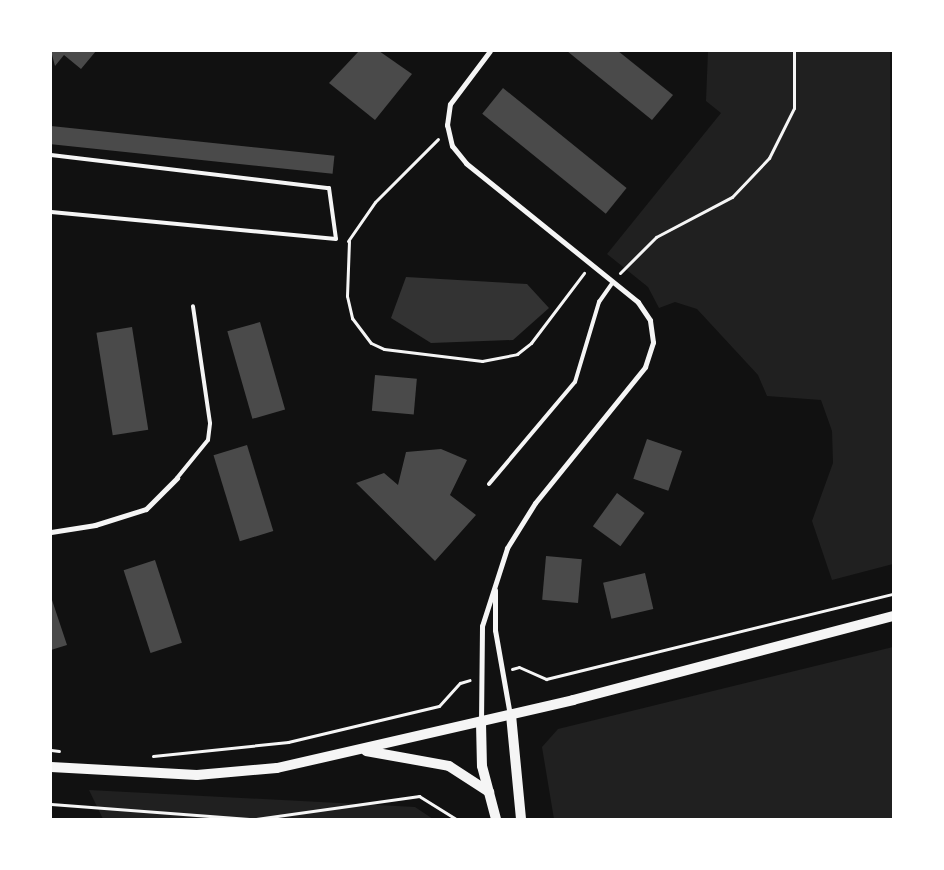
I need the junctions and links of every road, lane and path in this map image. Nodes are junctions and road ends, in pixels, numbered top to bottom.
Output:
1 (490, 51) edge
2 (794, 51) edge
3 (448, 131) junction
4 (51, 154) edge
5 (51, 212) edge
6 (336, 239) junction
7 (349, 241) junction
8 (591, 263) junction
9 (613, 282) junction
10 (193, 306) dead end
11 (177, 478) joint
12 (489, 484) dead end
13 (51, 532) edge
14 (500, 568) junction
15 (893, 616) edge
16 (510, 715) junction
17 (481, 722) junction
18 (361, 750) junction
19 (51, 767) edge
20 (489, 792) junction
21 (51, 804) edge
22 (254, 819) edge
23 (456, 819) edge
24 (496, 819) edge
25 (521, 819) edge

1 - 3 street
2 - 9 path
3 - 7 path
3 - 8 street
4 - 6 lane
5 - 6 lane
6 - 7 path
7 - 8 path
8 - 9 street
9 - 12 lane
9 - 14 street
10 - 11 lane
11 - 13 street
14 - 16 street
14 - 17 street
15 - 16 main road
16 - 17 main road
16 - 25 main road
17 - 18 main road
17 - 20 main road
18 - 19 main road
18 - 20 main road
20 - 24 main road
21 - 22 path
22 - 23 path

